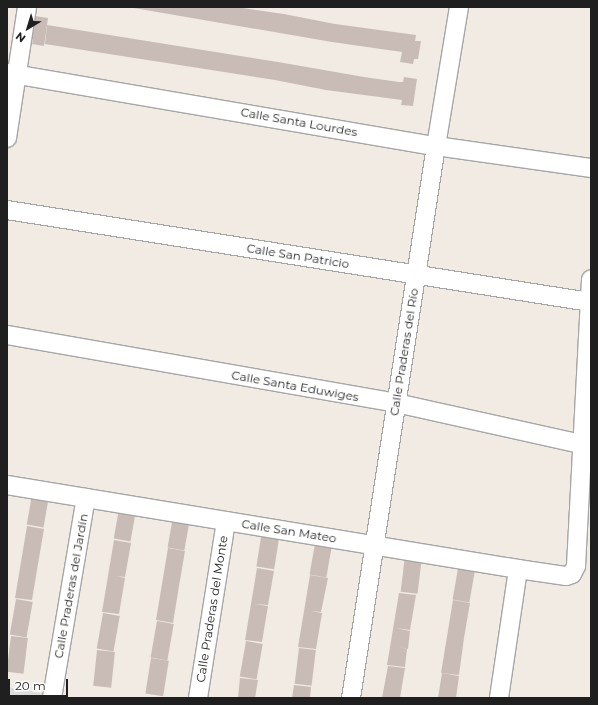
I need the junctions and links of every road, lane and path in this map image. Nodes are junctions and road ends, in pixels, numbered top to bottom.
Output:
1 (27, 7) edge
2 (459, 7) edge
3 (12, 74) edge
4 (7, 138) edge
5 (436, 146) junction
6 (591, 168) edge
7 (7, 210) edge
8 (416, 275) junction
9 (591, 279) edge
10 (590, 302) junction
11 (590, 321) edge
12 (7, 335) edge
13 (396, 404) junction
14 (581, 444) junction
15 (7, 485) edge
16 (86, 498) junction
17 (226, 520) junction
18 (374, 545) junction
19 (518, 569) junction
20 (52, 698) edge
21 (198, 698) edge
22 (351, 698) edge
23 (499, 698) edge

1 - 3 street
2 - 5 street, Calle Praderas del Río
3 - 4 street
3 - 5 street, Calle Santa Lourdes
5 - 6 street, Calle Santa Lourdes
5 - 8 street, Calle Praderas del Río
7 - 8 street, Calle San Patricio
8 - 10 street, Calle San Patricio
8 - 13 street, Calle Praderas del Río
9 - 10 street
10 - 11 street
11 - 14 street
12 - 13 street, Calle Santa Eduwiges
13 - 14 street, Calle Santa Eduwiges
13 - 18 street, Calle Praderas del Río
14 - 19 street, Calle San Mateo
15 - 16 street, Calle San Mateo
16 - 17 street, Calle San Mateo
16 - 20 street, Calle Praderas del Jardín
17 - 18 street, Calle San Mateo
17 - 21 street, Calle Praderas del Monte
18 - 19 street, Calle San Mateo
18 - 22 street, Calle Praderas del Río
19 - 23 street

